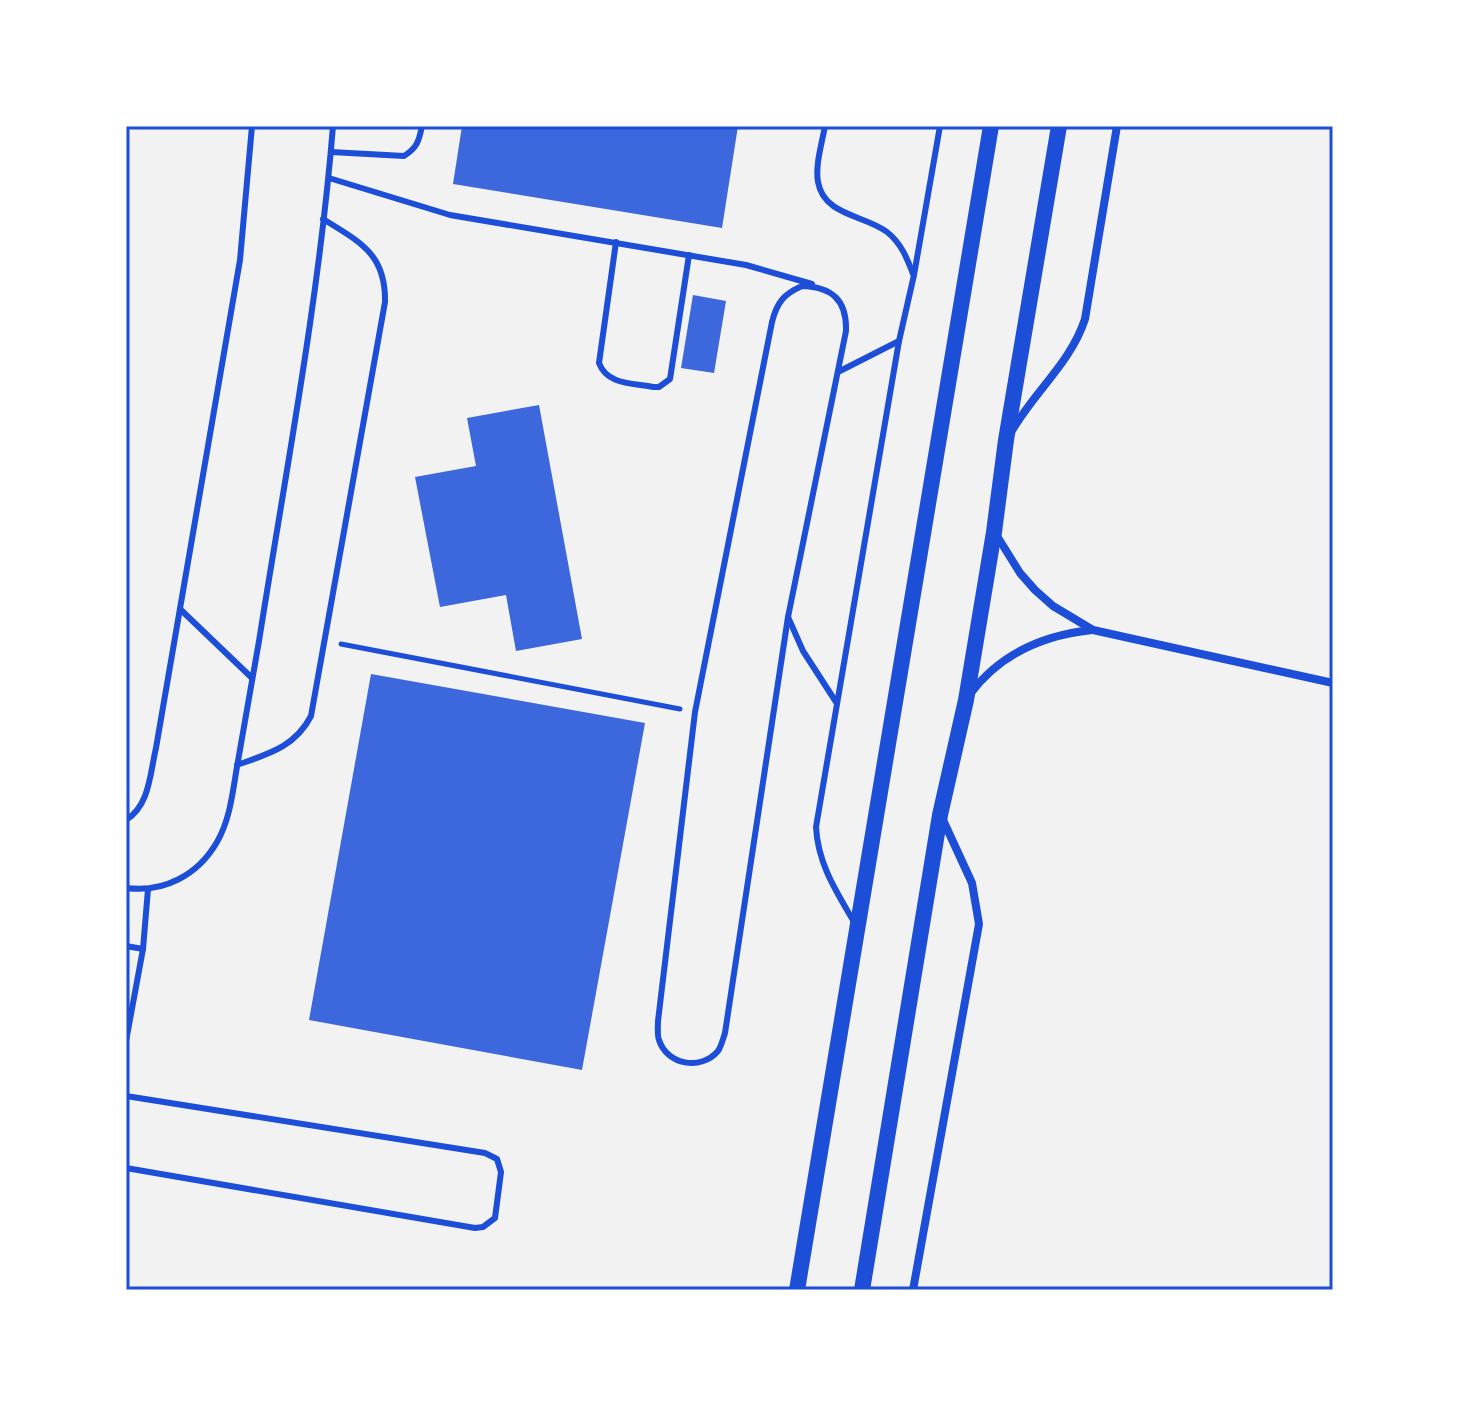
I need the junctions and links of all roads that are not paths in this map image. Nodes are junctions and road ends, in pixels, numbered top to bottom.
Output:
1 (252, 126) edge
2 (333, 126) edge
3 (422, 126) edge
4 (825, 126) edge
5 (940, 126) edge
6 (991, 126) edge
7 (1059, 126) edge
8 (1117, 126) edge
9 (331, 152) junction
10 (329, 178) junction
11 (323, 219) junction
12 (616, 242) junction
13 (689, 255) junction
14 (914, 275) junction
15 (819, 287) junction
16 (899, 341) junction
17 (840, 371) junction
18 (1006, 440) junction
19 (994, 532) junction
20 (180, 609) junction
21 (788, 617) junction
22 (1093, 630) junction
23 (253, 678) junction
24 (1333, 683) edge
25 (966, 700) junction
26 (836, 702) junction
27 (237, 765) junction
28 (940, 815) junction
29 (126, 820) edge
30 (126, 888) edge
31 (148, 889) junction
32 (856, 925) junction
33 (126, 946) edge
34 (143, 949) junction
35 (126, 1041) edge
36 (126, 1096) edge
37 (126, 1168) edge
38 (797, 1290) edge
39 (862, 1290) edge
40 (913, 1290) edge

1 - 20 lane
2 - 9 lane
3 - 9 lane
4 - 14 lane
5 - 14 lane
6 - 32 main road
7 - 18 main road
8 - 18 street
9 - 10 lane
10 - 11 lane
10 - 12 lane
11 - 23 lane
11 - 27 lane
12 - 13 lane
12 - 13 lane
13 - 15 lane
14 - 16 lane
15 - 17 lane
15 - 21 lane
16 - 17 lane
16 - 26 lane
17 - 21 lane
18 - 19 main road
19 - 22 street
19 - 25 main road
20 - 23 lane
20 - 29 lane
21 - 26 lane
22 - 24 street
22 - 25 street
23 - 27 lane
25 - 28 main road
26 - 32 lane
27 - 31 lane
28 - 39 main road
28 - 40 street
30 - 31 lane
31 - 34 lane
32 - 38 main road
33 - 34 lane
34 - 35 lane
36 - 37 lane

